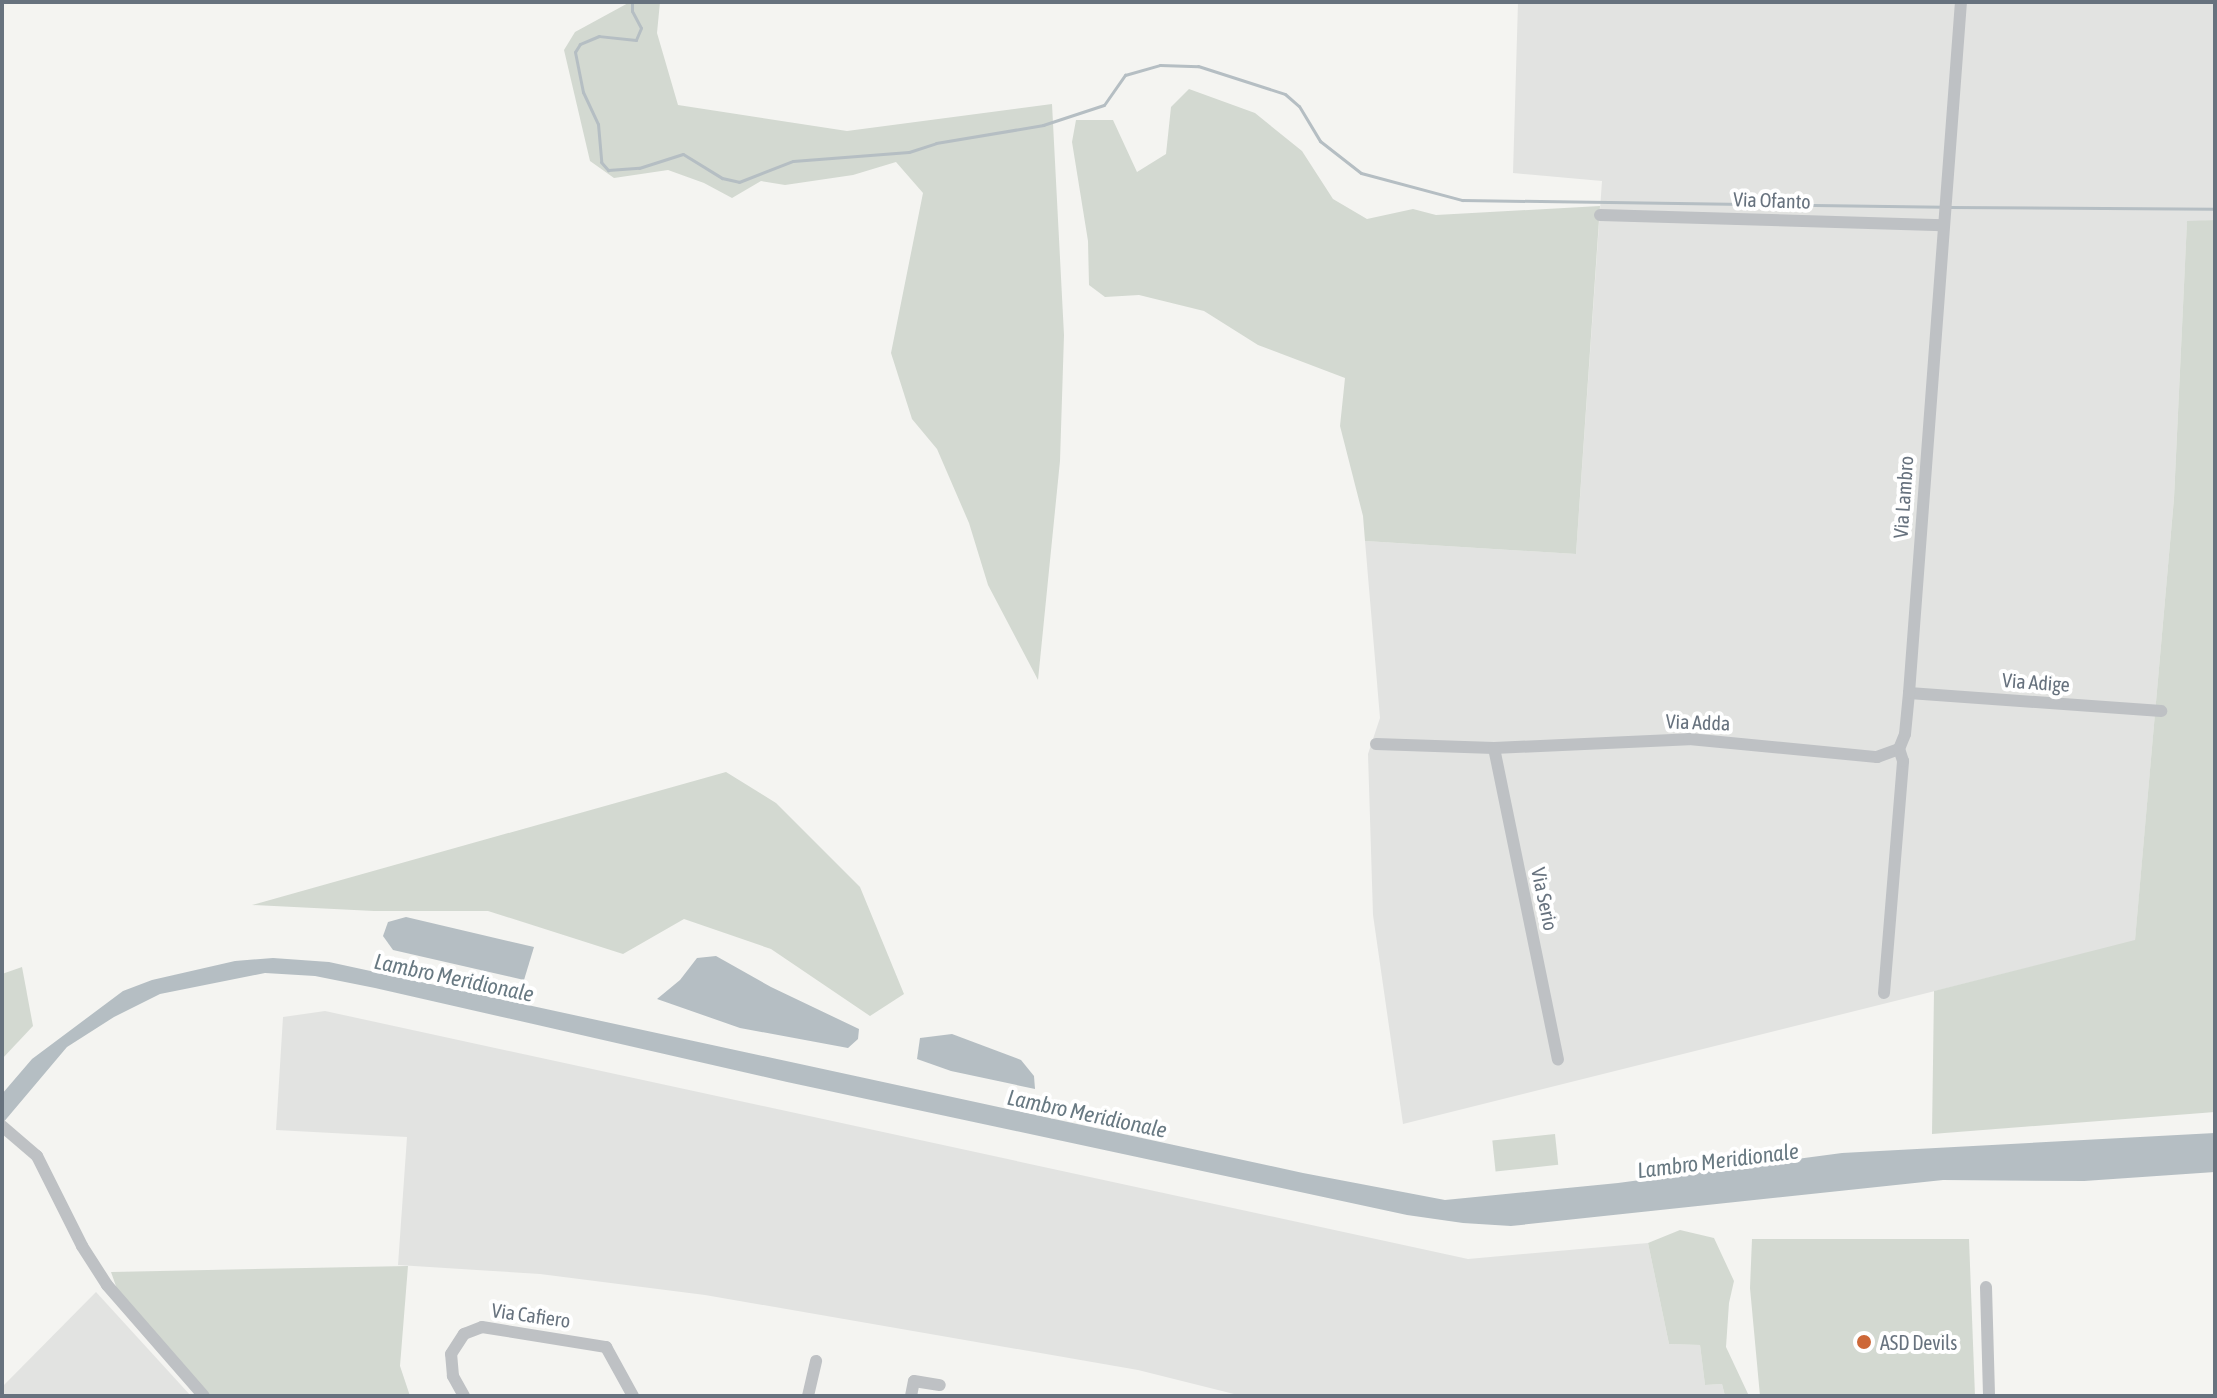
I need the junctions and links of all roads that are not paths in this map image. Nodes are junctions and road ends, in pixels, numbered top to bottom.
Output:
1 (1961, 2) edge
2 (1600, 215) dead end
3 (1943, 222) junction
4 (1909, 693) junction
5 (2161, 711) dead end
6 (1376, 744) dead end
7 (1494, 748) junction
8 (1899, 749) junction
9 (1884, 993) dead end
10 (1558, 1059) dead end
11 (3, 1126) edge
12 (1986, 1287) dead end
13 (816, 1361) dead end
14 (940, 1385) dead end
15 (204, 1396) edge
16 (464, 1396) edge
17 (633, 1396) edge
18 (808, 1396) edge
19 (911, 1396) edge
20 (1989, 1396) edge

1 - 3 street, Via Lambro
2 - 3 street, Via Ofanto
3 - 4 street, Via Lambro
4 - 5 street, Via Adige
4 - 8 street, Via Lambro
6 - 7 street, Via Adda
7 - 8 street, Via Adda
7 - 10 street, Via Serio
8 - 9 street, Via Lambro
11 - 15 street
12 - 20 street
13 - 18 street
14 - 19 street
16 - 17 street, Via Cafiero

